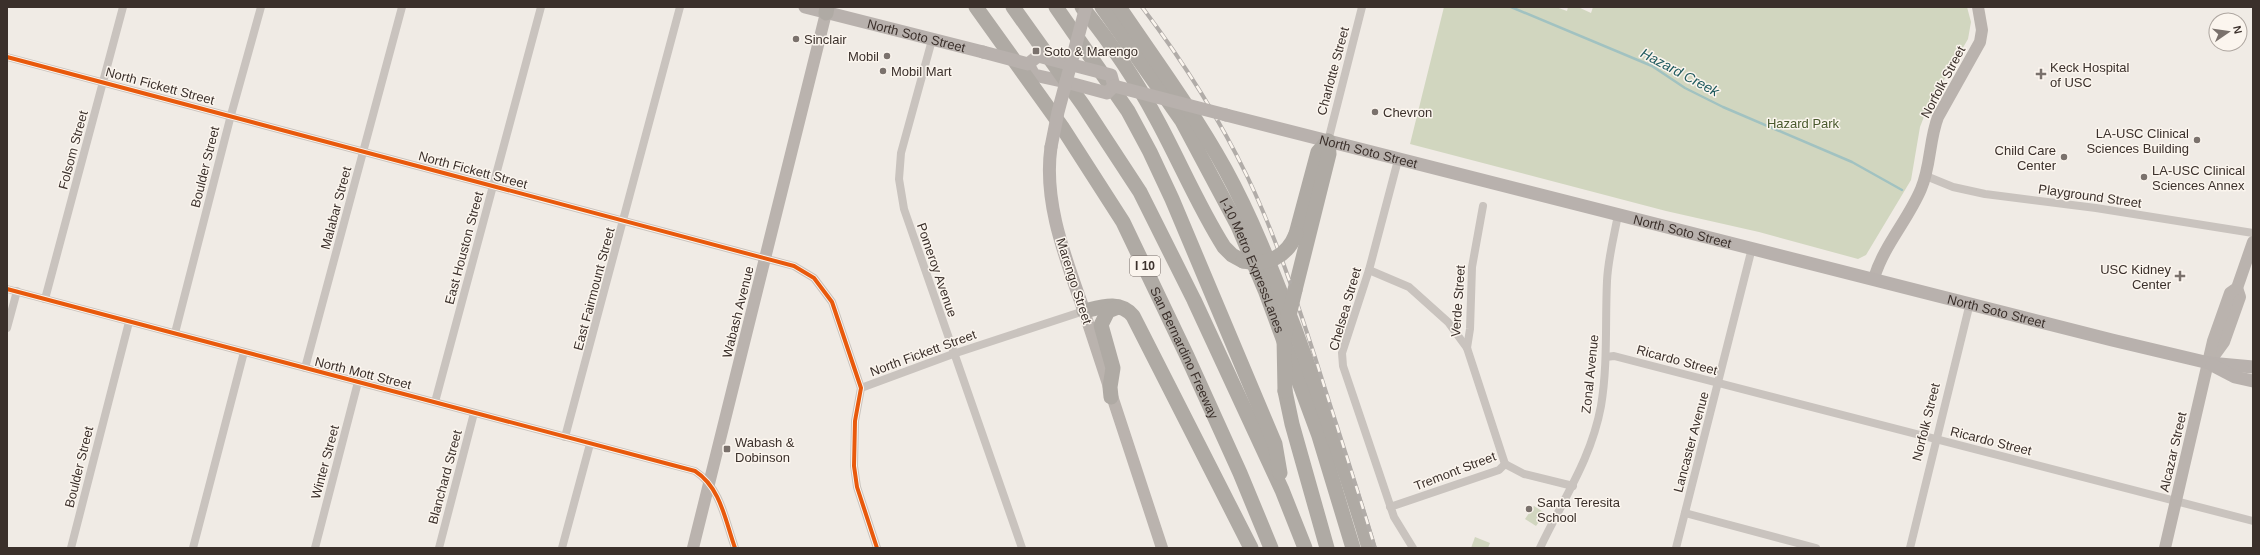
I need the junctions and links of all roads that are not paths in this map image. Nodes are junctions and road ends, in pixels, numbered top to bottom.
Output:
1 (123, 7) edge
2 (261, 7) edge
3 (402, 7) edge
4 (541, 7) edge
5 (680, 7) edge
6 (805, 7) edge
7 (976, 7) edge
8 (1013, 7) edge
9 (1056, 7) edge
10 (1082, 7) edge
11 (1086, 7) edge
12 (1102, 7) edge
13 (1119, 7) edge
14 (1362, 7) edge
15 (1978, 7) edge
16 (827, 10) edge
17 (932, 40) junction
18 (7, 56) edge
19 (1028, 64) junction
20 (1070, 64) junction
21 (104, 81) junction
22 (1066, 82) junction
23 (1114, 86) junction
24 (231, 115) junction
25 (1328, 141) junction
26 (364, 151) junction
27 (1398, 160) junction
28 (1926, 176) junction
29 (493, 186) junction
30 (1483, 206) dead end
31 (1618, 215) junction
32 (623, 219) junction
33 (2253, 232) edge
34 (2253, 242) edge
35 (1752, 248) junction
36 (766, 258) junction
37 (1369, 270) junction
38 (1874, 278) junction
39 (7, 289) edge
40 (17, 291) junction
41 (45, 299) junction
42 (1970, 303) junction
43 (1125, 308) junction
44 (1084, 311) junction
45 (129, 322) junction
46 (7, 328) edge
47 (175, 333) junction
48 (1467, 348) junction
49 (244, 352) junction
50 (953, 354) junction
51 (1606, 357) junction
52 (2209, 363) junction
53 (2253, 367) edge
54 (305, 368) junction
55 (2253, 381) edge
56 (358, 382) junction
57 (1719, 383) junction
58 (861, 388) junction
59 (1111, 397) junction
60 (435, 402) junction
61 (474, 413) junction
62 (565, 437) junction
63 (1936, 439) junction
64 (590, 444) junction
65 (1505, 464) junction
66 (710, 483) junction
67 (1573, 486) junction
68 (1282, 490) junction
69 (2176, 500) junction
70 (1390, 507) junction
71 (1685, 513) junction
72 (2253, 520) edge
73 (71, 548) edge
74 (193, 548) edge
75 (315, 548) edge
76 (439, 548) edge
77 (562, 548) edge
78 (692, 548) edge
79 (735, 548) edge
80 (877, 548) edge
81 (1022, 548) edge
82 (1162, 548) edge
83 (1251, 548) edge
84 (1271, 548) edge
85 (1305, 548) edge
86 (1327, 548) edge
87 (1353, 548) edge
88 (1368, 548) edge
89 (1413, 548) edge
90 (1540, 548) edge
91 (1676, 548) edge
92 (1816, 548) edge
93 (1910, 548) edge
94 (2165, 548) edge

1 - 21 street, Folsom Street
2 - 24 street, Boulder Street
3 - 26 street, Malabar Street
4 - 29 street, East Houston Street
5 - 32 street, East Fairmount Street
6 - 16 main road, North Soto Street
7 - 84 highway, San Bernardino Freeway / I 10
8 - 68 highway
9 - 68 highway
10 - 25 highway, bridge
11 - 20 main road, Marengo Street, bridge
12 - 87 highway, I-10 Metro ExpressLanes
13 - 88 highway, I-10 Metro ExpressLanes
14 - 25 street, Charlotte Street
15 - 28 street, Norfolk Street
16 - 17 main road, North Soto Street
16 - 36 street, Wabash Avenue
17 - 19 main road, North Soto Street, bridge
17 - 50 street, Pomeroy Avenue
18 - 21 street, North Fickett Street
19 - 20 main road, bridge
19 - 22 main road, North Soto Street
20 - 22 main road, Marengo Street, bridge
20 - 23 main road, bridge
21 - 24 street, North Fickett Street
21 - 41 street, Folsom Street
22 - 23 main road, North Soto Street, bridge
22 - 44 main road, Marengo Street, bridge
23 - 25 main road, North Soto Street, bridge
24 - 26 street, North Fickett Street
24 - 47 street, Boulder Street
25 - 27 main road, North Soto Street
25 - 86 highway, bridge
26 - 29 street, North Fickett Street
26 - 54 street, Malabar Street
27 - 31 main road, North Soto Street
27 - 37 street, Chelsea Street
28 - 33 street, Playground Street
28 - 38 street, Norfolk Street
29 - 32 street, North Fickett Street
29 - 60 street, East Houston Street
30 - 48 street, Verde Street
31 - 35 main road, North Soto Street
31 - 51 street, Zonal Avenue
32 - 36 street, North Fickett Street
32 - 62 street, East Fairmount Street
34 - 52 street, Alcazar Street
35 - 38 main road, North Soto Street
35 - 57 street, Lancaster Avenue
36 - 58 street, North Fickett Street
36 - 66 street, Wabash Avenue
37 - 48 street
37 - 70 street, Chelsea Street
38 - 42 main road, North Soto Street
39 - 40 street, North Mott Street
40 - 41 street, North Mott Street
40 - 46 street
41 - 45 street, North Mott Street
42 - 52 main road, North Soto Street
42 - 63 street, Norfolk Street
43 - 44 highway
43 - 59 highway
43 - 83 highway
44 - 50 street, North Fickett Street
44 - 59 street, Marengo Street
45 - 47 street, North Mott Street
45 - 73 street, Boulder Street
47 - 49 street, North Mott Street
48 - 65 street, Verde Street
49 - 54 street, North Mott Street
49 - 74 street
50 - 58 street, North Fickett Street
50 - 81 street, Pomeroy Avenue
51 - 57 street, Ricardo Street
51 - 67 street, Zonal Avenue
52 - 53 main road, North Soto Street
52 - 55 main road
52 - 69 street, Alcazar Street
54 - 56 street, North Mott Street
56 - 60 street, North Mott Street
56 - 75 street, Winter Street
57 - 63 street, Ricardo Street
57 - 71 street, Lancaster Avenue
58 - 80 street
59 - 82 street, Marengo Street
60 - 61 street, North Mott Street
61 - 62 street, North Mott Street
61 - 76 street, Blanchard Street
62 - 64 street, North Mott Street
63 - 69 street, Ricardo Street
63 - 93 street, Norfolk Street
64 - 66 street, North Mott Street
64 - 77 street
65 - 67 street, Tremont Street
65 - 70 street, Tremont Street
66 - 78 street, Wabash Avenue
66 - 79 street
67 - 90 street, Zonal Avenue
68 - 85 highway
69 - 72 street, Ricardo Street
69 - 94 street, Alcazar Street
70 - 89 street, Chelsea Street
71 - 91 street, Lancaster Avenue
71 - 92 street

